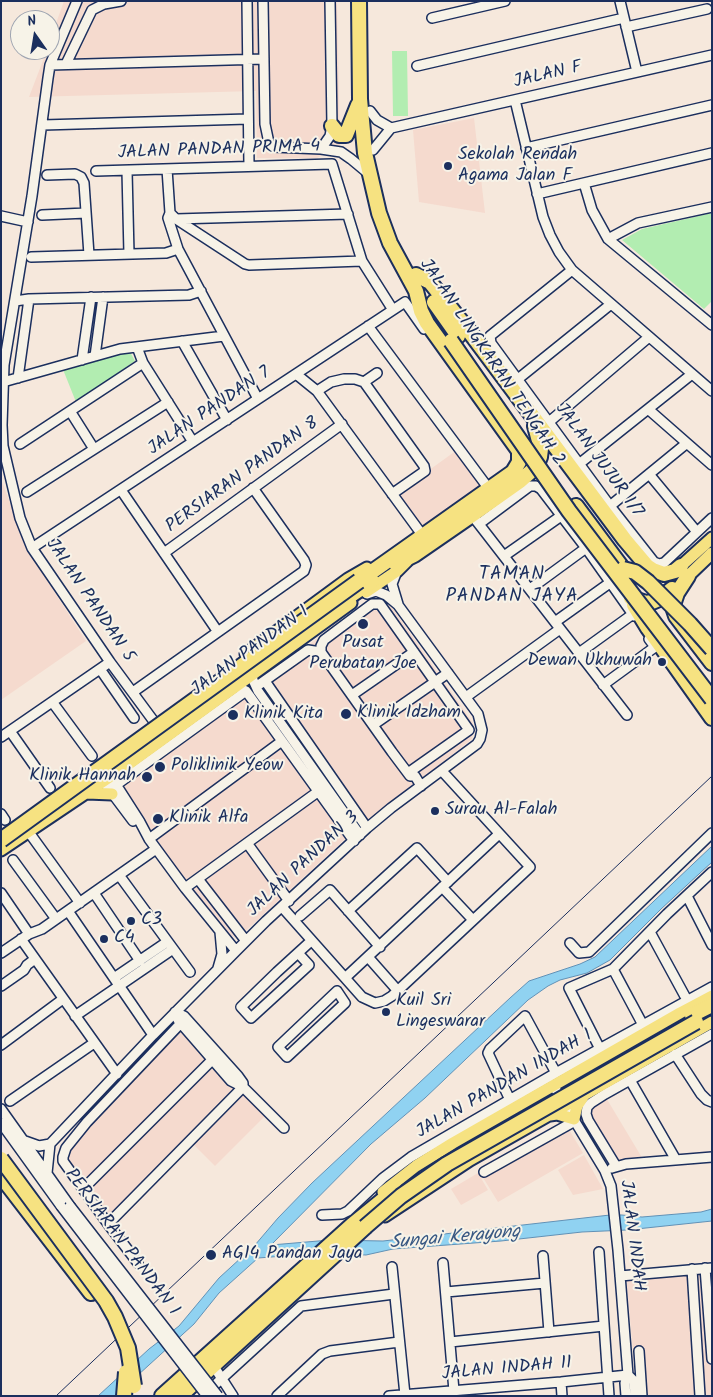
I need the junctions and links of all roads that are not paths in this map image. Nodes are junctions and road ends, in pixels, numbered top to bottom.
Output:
1 (77, 1) edge
2 (121, 1) edge
3 (246, 1) edge
4 (263, 1) edge
5 (330, 1) edge
6 (359, 1) edge
7 (368, 1) edge
8 (505, 1) edge
9 (620, 1) edge
10 (707, 8) dead end
11 (432, 18) dead end
12 (624, 18) junction
13 (626, 27) junction
14 (712, 55) edge
15 (247, 59) junction
16 (264, 59) junction
17 (66, 64) junction
18 (50, 65) junction
19 (417, 66) dead end
20 (637, 72) junction
21 (360, 99) junction
22 (515, 100) junction
23 (712, 105) edge
24 (370, 111) junction
25 (248, 119) junction
26 (43, 125) junction
27 (332, 126) junction
28 (391, 128) junction
29 (526, 148) junction
30 (321, 149) junction
31 (373, 150) junction
32 (712, 153) edge
33 (249, 166) junction
34 (167, 169) junction
35 (96, 171) dead end
36 (127, 171) junction
37 (47, 175) dead end
38 (369, 175) junction
39 (584, 183) junction
40 (537, 194) junction
41 (712, 207) edge
42 (86, 213) junction
43 (348, 214) junction
44 (42, 215) dead end
45 (1, 216) edge
46 (171, 216) junction
47 (28, 222) junction
48 (608, 239) junction
49 (178, 249) junction
50 (128, 254) junction
51 (88, 255) junction
52 (30, 257) dead end
53 (362, 261) junction
54 (572, 270) junction
55 (416, 275) junction
56 (201, 291) junction
57 (416, 291) junction
58 (91, 297) junction
59 (103, 297) junction
60 (29, 299) junction
61 (15, 301) junction
62 (611, 304) junction
63 (393, 310) junction
64 (368, 326) junction
65 (712, 326) edge
66 (5, 329) edge
67 (224, 336) junction
68 (649, 337) junction
69 (454, 338) junction
70 (182, 341) junction
71 (137, 347) junction
72 (94, 356) junction
73 (82, 360) junction
74 (143, 363) junction
75 (377, 373) dead end
76 (296, 374) junction
77 (692, 374) junction
78 (18, 378) junction
79 (518, 379) junction
80 (3, 382) junction
81 (364, 382) junction
82 (317, 391) junction
83 (712, 391) edge
84 (258, 399) junction
85 (168, 402) junction
86 (648, 409) junction
87 (70, 411) junction
88 (531, 413) junction
89 (227, 420) junction
90 (548, 422) junction
91 (342, 424) junction
92 (193, 442) junction
93 (687, 443) junction
94 (20, 444) dead end
95 (94, 449) junction
96 (579, 464) junction
97 (712, 465) edge
98 (4, 468) edge
99 (650, 474) junction
100 (521, 480) junction
101 (254, 488) junction
102 (489, 489) junction
103 (121, 490) junction
104 (27, 492) dead end
105 (392, 494) junction
106 (610, 506) junction
107 (561, 516) junction
108 (712, 518) edge
109 (475, 519) junction
110 (697, 532) junction
111 (423, 536) junction
112 (712, 538) edge
113 (32, 548) junction
114 (586, 548) junction
115 (410, 551) junction
116 (164, 553) junction
117 (712, 553) edge
118 (504, 556) junction
119 (623, 569) junction
120 (397, 571) junction
121 (685, 571) junction
122 (611, 582) junction
123 (530, 589) junction
124 (362, 595) junction
125 (630, 598) junction
126 (398, 605) junction
127 (633, 614) junction
128 (558, 626) junction
129 (218, 632) junction
130 (654, 641) junction
131 (712, 649) edge
132 (321, 652) junction
133 (414, 652) junction
134 (579, 653) junction
135 (110, 662) junction
136 (712, 663) edge
137 (230, 667) junction
138 (100, 669) junction
139 (448, 673) junction
140 (252, 674) junction
141 (265, 681) junction
142 (435, 682) junction
143 (603, 685) junction
144 (241, 686) junction
145 (712, 686) edge
146 (255, 687) junction
147 (133, 692) junction
148 (352, 695) junction
149 (466, 697) junction
150 (712, 699) edge
151 (53, 702) junction
152 (627, 715) dead end
153 (134, 718) dead end
154 (712, 718) edge
155 (156, 724) junction
156 (373, 725) junction
157 (10, 731) junction
158 (1, 737) edge
159 (165, 737) junction
160 (282, 741) junction
161 (92, 756) dead end
162 (98, 766) junction
163 (442, 771) junction
164 (409, 775) junction
165 (111, 784) junction
166 (50, 788) dead end
167 (418, 788) junction
168 (322, 789) junction
169 (367, 828) junction
170 (28, 831) junction
171 (1, 832) edge
172 (712, 833) edge
173 (498, 834) junction
174 (357, 838) junction
175 (149, 839) junction
176 (1, 840) edge
177 (247, 843) junction
178 (156, 849) junction
179 (1, 850) edge
180 (13, 860) dead end
181 (712, 872) edge
182 (119, 875) junction
183 (198, 879) junction
184 (445, 885) junction
185 (185, 888) junction
186 (1, 893) edge
187 (94, 893) junction
188 (687, 896) junction
189 (289, 901) junction
190 (80, 903) junction
191 (282, 907) junction
192 (68, 911) junction
193 (348, 911) junction
194 (300, 916) dead end
195 (56, 919) junction
196 (473, 920) junction
197 (220, 932) junction
198 (650, 932) junction
199 (29, 934) junction
200 (21, 939) junction
201 (311, 941) junction
202 (245, 942) junction
203 (570, 942) dead end
204 (170, 945) junction
205 (712, 945) edge
206 (380, 947) junction
207 (236, 951) junction
208 (1, 953) edge
209 (298, 953) junction
210 (368, 958) junction
211 (35, 960) junction
212 (140, 961) junction
213 (613, 969) junction
214 (218, 970) junction
215 (190, 972) dead end
216 (345, 978) junction
217 (117, 982) junction
218 (1, 986) edge
219 (712, 987) edge
220 (398, 992) junction
221 (712, 996) edge
222 (362, 997) junction
223 (63, 999) junction
224 (687, 1000) junction
225 (345, 1003) junction
226 (712, 1005) edge
227 (175, 1012) junction
228 (712, 1014) edge
229 (75, 1016) junction
230 (694, 1019) junction
231 (712, 1022) edge
232 (180, 1024) junction
233 (643, 1025) junction
234 (712, 1034) edge
235 (153, 1035) junction
236 (94, 1043) junction
237 (1, 1045) edge
238 (607, 1048) junction
239 (675, 1054) junction
240 (215, 1057) junction
241 (556, 1073) junction
242 (118, 1074) junction
243 (573, 1074) junction
244 (630, 1080) junction
245 (553, 1085) junction
246 (243, 1087) junction
247 (585, 1094) junction
248 (536, 1095) junction
249 (510, 1100) junction
250 (10, 1101) dead end
251 (712, 1102) edge
252 (566, 1105) junction
253 (1, 1109) edge
254 (79, 1114) junction
255 (548, 1116) junction
256 (575, 1120) junction
257 (87, 1122) junction
258 (1, 1123) edge
259 (284, 1128) dead end
260 (451, 1139) junction
261 (25, 1141) junction
262 (50, 1144) junction
263 (712, 1157) edge
264 (2, 1158) edge
265 (676, 1160) junction
266 (616, 1166) junction
267 (605, 1171) junction
268 (484, 1172) dead end
269 (48, 1173) junction
270 (1, 1176) edge
271 (84, 1188) junction
272 (66, 1206) junction
273 (322, 1215) dead end
274 (108, 1224) junction
275 (356, 1226) junction
276 (599, 1252) dead end
277 (543, 1256) dead end
278 (138, 1263) dead end
279 (443, 1263) dead end
280 (392, 1267) dead end
281 (708, 1268) edge
282 (692, 1269) junction
283 (620, 1276) junction
284 (545, 1283) junction
285 (446, 1292) junction
286 (394, 1294) junction
287 (604, 1326) junction
288 (549, 1332) junction
289 (399, 1342) junction
290 (450, 1342) junction
291 (639, 1352) dead end
292 (712, 1359) edge
293 (213, 1365) junction
294 (628, 1375) junction
295 (222, 1378) junction
296 (607, 1378) junction
297 (561, 1382) junction
298 (454, 1391) junction
299 (511, 1391) edge
300 (405, 1395) edge
301 (124, 1396) edge
302 (132, 1396) edge
303 (162, 1396) edge
304 (181, 1396) edge
305 (193, 1396) edge
306 (206, 1396) edge
307 (218, 1396) edge
308 (233, 1396) edge
309 (277, 1396) edge
310 (389, 1396) edge
311 (562, 1396) edge
312 (609, 1396) edge
313 (626, 1396) edge
314 (635, 1396) edge
315 (642, 1396) edge
316 (700, 1396) edge

1 - 18 street, JALAN PANDAN 5
2 - 17 street
3 - 15 street
4 - 16 street
5 - 27 street
6 - 21 highway, JALAN LINGKARAN TENGAH 2
7 - 24 highway, JALAN LINGKARAN TENGAH 2
8 - 11 street
9 - 12 street
10 - 13 street
12 - 13 street
12 - 19 street
13 - 20 street
14 - 20 street, JALAN F
15 - 16 street
15 - 17 street
15 - 25 street
16 - 30 street
17 - 18 street
18 - 26 street, JALAN PANDAN 5
20 - 22 street, JALAN F
21 - 27 highway
21 - 38 highway, JALAN LINGKARAN TENGAH 2
22 - 28 street, JALAN F
22 - 29 street
23 - 29 street
24 - 28 street
24 - 31 highway, JALAN LINGKARAN TENGAH 2
25 - 26 street
25 - 33 street
26 - 47 street, JALAN PANDAN 5
27 - 30 street
28 - 31 street
29 - 40 street
30 - 38 street
31 - 55 highway, JALAN LINGKARAN TENGAH 2
32 - 39 street
33 - 34 street, JALAN PANDAN PRIMA 4
33 - 43 street, JALAN PANDAN PRIMA 4
34 - 36 street, JALAN PANDAN PRIMA 4
34 - 46 street
35 - 36 street, JALAN PANDAN PRIMA 4
36 - 50 street
37 - 42 street
38 - 57 highway, JALAN LINGKARAN TENGAH 2
39 - 40 street
39 - 48 street
40 - 54 street
41 - 48 street
42 - 44 street
42 - 51 street
43 - 46 street
43 - 53 street, JALAN PANDAN PRIMA 4
45 - 47 street
46 - 49 street
46 - 53 street
47 - 61 street, JALAN PANDAN 5
48 - 65 street
49 - 50 street
49 - 56 street
50 - 51 street
51 - 52 street
53 - 63 street, JALAN PANDAN PRIMA 4
54 - 62 street
54 - 79 street, JALAN JUJUR 1/7
55 - 69 highway, JALAN LINGKARAN TENGAH 2
55 - 88 highway
56 - 59 street
56 - 67 street
57 - 69 highway, JALAN LINGKARAN TENGAH 2
57 - 100 highway
58 - 59 street
58 - 60 street
58 - 73 street
59 - 72 street
60 - 61 street
60 - 78 street
61 - 66 street, JALAN PANDAN 5
62 - 68 street
62 - 79 street
63 - 64 street, JALAN PANDAN 7
63 - 100 street, JALAN PANDAN 7
64 - 76 street, JALAN PANDAN 7
64 - 102 street
66 - 80 street, JALAN PANDAN 5
67 - 70 street
67 - 84 street
68 - 77 street
68 - 90 street
69 - 119 highway, JALAN LINGKARAN TENGAH 2
69 - 150 highway, JALAN LINGKARAN TENGAH 2, bridge
70 - 71 street
70 - 89 street
71 - 72 street
71 - 74 street
72 - 73 street
73 - 78 street
74 - 85 street
74 - 87 street
75 - 81 street
76 - 82 street
76 - 84 street, JALAN PANDAN 7
77 - 83 street
77 - 86 street
78 - 80 street
79 - 90 street, JALAN JUJUR 1/7
80 - 98 street, JALAN PANDAN 5
81 - 82 street
81 - 105 street
82 - 91 street
84 - 89 street, JALAN PANDAN 7
85 - 92 street
85 - 95 street
86 - 93 street
86 - 96 street
87 - 94 street
87 - 95 street
88 - 100 highway
88 - 121 highway
89 - 92 street, JALAN PANDAN 7
90 - 96 street, JALAN JUJUR 1/7
91 - 101 street, PERSIARAN PANDAN 8
91 - 105 street
92 - 103 street, JALAN PANDAN 7
93 - 97 street
93 - 99 street
95 - 104 street
96 - 106 street, JALAN JUJUR 1/7
98 - 113 street, JALAN PANDAN 5
99 - 106 street
99 - 110 street
100 - 102 highway, JALAN PANDAN 1
100 - 107 street
100 - 109 highway, JALAN PANDAN 1
100 - 109 street
100 - 125 highway
101 - 116 street, PERSIARAN PANDAN 8
101 - 129 street
102 - 111 highway, JALAN PANDAN 1
103 - 113 street, JALAN PANDAN 7
103 - 116 street
105 - 111 street
106 - 110 street, JALAN JUJUR 1/7
107 - 114 street
107 - 118 street
108 - 110 street
109 - 115 highway, JALAN PANDAN 1
109 - 118 street
111 - 115 highway, JALAN PANDAN 1
112 - 121 main road
113 - 135 street, JALAN PANDAN 5
114 - 122 street
114 - 123 street
115 - 120 main road, JALAN PANDAN 1
115 - 137 main road, JALAN PANDAN 1
115 - 176 highway, bridge
115 - 179 highway
116 - 129 street
117 - 121 main road
118 - 123 street
119 - 131 highway, bridge
119 - 145 highway, JALAN LINGKARAN TENGAH 2
120 - 124 main road, JALAN PANDAN 1
120 - 126 street, JALAN PANDAN 3
121 - 125 highway
121 - 136 highway
122 - 127 street
122 - 128 street
123 - 128 street
124 - 126 street, JALAN PANDAN 3
124 - 140 main road, JALAN PANDAN 1
125 - 130 highway
126 - 139 street, JALAN PANDAN 3
127 - 130 street
127 - 134 street
128 - 134 street
128 - 149 street
129 - 147 street
130 - 143 street
130 - 154 highway
132 - 133 street
132 - 141 street
132 - 148 street
133 - 142 street
133 - 148 street
134 - 143 street
135 - 138 street
135 - 147 street, JALAN PANDAN 5
137 - 144 main road
137 - 155 main road, JALAN PANDAN 1
138 - 151 street
138 - 153 street
139 - 142 street
139 - 149 street, JALAN PANDAN 3
140 - 144 main road, JALAN PANDAN 1
140 - 146 street
141 - 146 street
141 - 169 street
142 - 156 street
142 - 164 street
143 - 152 street
144 - 159 main road, JALAN PANDAN 1
144 - 160 street
144 - 165 street
146 - 168 street
147 - 155 street, JALAN PANDAN 5
148 - 156 street
149 - 163 street, JALAN PANDAN 3
151 - 157 street
151 - 161 street
155 - 159 street, JALAN PANDAN 5
155 - 162 main road, JALAN PANDAN 1
156 - 164 street
157 - 158 street
157 - 166 street
159 - 165 main road, JALAN PANDAN 1
160 - 168 street
160 - 175 street
162 - 165 street
162 - 171 main road, JALAN PANDAN 1
163 - 167 street, JALAN PANDAN 3
163 - 173 street
164 - 167 street
165 - 170 main road, JALAN PANDAN 1
165 - 175 street
167 - 169 street, JALAN PANDAN 3
168 - 174 street
168 - 177 street
169 - 174 street, JALAN PANDAN 3
170 - 179 main road, JALAN PANDAN 1
170 - 190 street
172 - 203 street
173 - 184 street
173 - 196 street
174 - 189 street, JALAN PANDAN 3
175 - 178 street
177 - 183 street
177 - 189 street
178 - 182 street
178 - 185 street
180 - 195 street
181 - 188 street
182 - 187 street
182 - 204 street
183 - 185 street
183 - 202 street
184 - 193 street
184 - 196 street
184 - 206 street
185 - 197 street
186 - 199 street
187 - 190 street
187 - 212 street
188 - 198 street
188 - 205 street
189 - 191 street, JALAN PANDAN 3
190 - 192 street
191 - 201 street
191 - 202 street, JALAN PANDAN 3
192 - 195 street
192 - 217 street
193 - 194 street
193 - 206 street
195 - 199 street
196 - 220 street
197 - 202 street
197 - 207 street
197 - 214 street
198 - 213 street
198 - 224 street
199 - 200 street
200 - 208 street
200 - 211 street
201 - 209 street
201 - 216 street
202 - 207 street, JALAN PANDAN 3
204 - 212 street
204 - 215 street
204 - 217 street
206 - 210 street
207 - 214 street, JALAN PANDAN 3
209 - 209 street
210 - 216 street
210 - 220 street
211 - 218 street
211 - 223 street
212 - 217 street
213 - 233 street
213 - 238 street
214 - 227 street, JALAN PANDAN 3
216 - 222 street
217 - 229 street
217 - 235 street
219 - 224 street, JALAN PANDAN INDAH 1
220 - 222 street
221 - 238 main road
222 - 225 street
223 - 229 street
223 - 237 street
224 - 233 street, JALAN PANDAN INDAH 1
225 - 225 street
226 - 230 highway
227 - 232 street
227 - 235 street, JALAN PANDAN 3
227 - 240 street
228 - 230 highway
229 - 236 street
230 - 275 highway, bridge
230 - 275 highway
231 - 247 main road
232 - 240 street
232 - 257 street
233 - 238 street, JALAN PANDAN INDAH 1
234 - 239 street
235 - 242 street, JALAN PANDAN 3
236 - 242 street
236 - 250 street
238 - 241 street, JALAN PANDAN INDAH 1
238 - 243 main road
239 - 244 street
239 - 251 street
240 - 246 street
240 - 271 street
241 - 249 street, JALAN PANDAN INDAH 1
241 - 249 street
242 - 254 street, JALAN PANDAN 3
243 - 245 main road
243 - 247 main road
244 - 265 street
244 - 266 street
245 - 248 main road
245 - 252 street, JALAN INDAH
246 - 259 street
246 - 274 street
247 - 252 main road
247 - 256 main road
248 - 255 main road
248 - 260 main road
249 - 260 street, JALAN PANDAN INDAH 1
252 - 255 main road
252 - 256 street, JALAN INDAH
253 - 261 street, PERSIARAN PANDAN 1
254 - 257 street
254 - 262 street, JALAN PANDAN 3
255 - 256 main road
255 - 275 main road, bridge
256 - 267 street, JALAN INDAH
256 - 268 street
257 - 271 street
258 - 272 street, PERSIARAN PANDAN 1
260 - 273 street, JALAN PANDAN INDAH 1
260 - 275 main road
261 - 262 street
261 - 269 street, PERSIARAN PANDAN 1
262 - 269 street
263 - 265 street
264 - 302 highway, bridge
265 - 266 street
266 - 267 street
267 - 283 street, JALAN INDAH
269 - 272 street, PERSIARAN PANDAN 1
270 - 301 highway, bridge
271 - 274 street
272 - 306 street, PERSIARAN PANDAN 1, bridge
272 - 307 street, PERSIARAN PANDAN 1, bridge
274 - 278 street
275 - 293 highway
275 - 303 highway
276 - 287 street, JALAN INDAH
277 - 284 street
279 - 285 street
280 - 286 street
281 - 282 street
281 - 292 street
282 - 283 street
282 - 316 street
283 - 294 street, JALAN INDAH
284 - 285 street
284 - 288 street
285 - 290 street
286 - 289 street
286 - 295 street
287 - 288 street
287 - 296 street, JALAN INDAH
288 - 290 street
289 - 300 street
289 - 309 street
290 - 298 street
291 - 315 street
293 - 295 street
293 - 304 highway
294 - 296 street, JALAN INDAH 11
294 - 313 street, JALAN INDAH
294 - 314 street, JALAN INDAH
295 - 306 street
295 - 308 street
296 - 297 street, JALAN INDAH 11
296 - 312 street, JALAN INDAH
297 - 299 street, JALAN INDAH 11
297 - 311 street
298 - 299 street, JALAN INDAH 11
298 - 300 street, JALAN INDAH 11
300 - 310 street, JALAN INDAH 11
304 - 305 street

